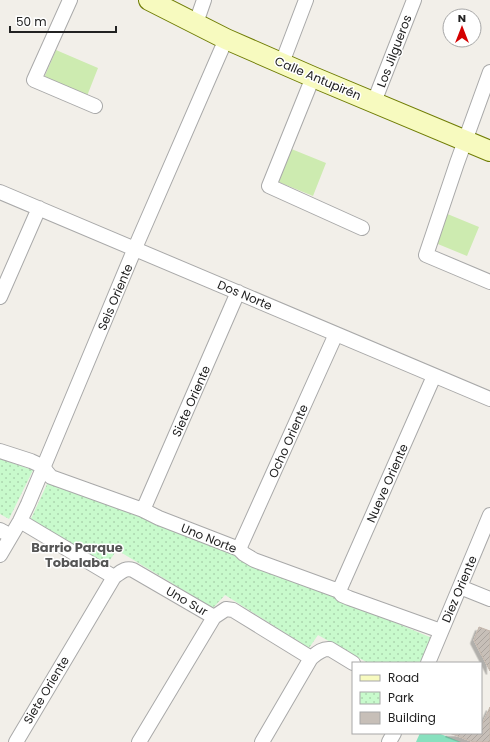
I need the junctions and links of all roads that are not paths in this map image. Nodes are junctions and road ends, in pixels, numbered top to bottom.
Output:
1 (70, 0) edge
2 (149, 0) edge
3 (204, 0) edge
4 (306, 0) edge
5 (414, 0) edge
6 (196, 23) junction
7 (226, 39) junction
8 (282, 63) junction
9 (490, 72) edge
10 (313, 77) junction
11 (374, 102) junction
12 (95, 106) dead end
13 (465, 140) junction
14 (490, 151) edge
15 (0, 192) edge
16 (39, 208) junction
17 (362, 228) dead end
18 (135, 248) junction
19 (490, 282) edge
20 (238, 292) junction
21 (0, 297) edge
22 (336, 334) junction
23 (434, 376) junction
24 (490, 399) edge
25 (0, 452) edge
26 (44, 467) junction
27 (143, 510) junction
28 (490, 515) edge
29 (20, 522) junction
30 (6, 533) edge
31 (239, 549) junction
32 (0, 555) edge
33 (114, 577) junction
34 (460, 587) junction
35 (339, 591) junction
36 (490, 599) edge
37 (214, 617) junction
38 (442, 631) junction
39 (311, 658) junction
40 (352, 662) edge
41 (428, 662) edge
42 (16, 742) edge
43 (139, 742) edge
44 (262, 742) edge

1 - 12 street
2 - 6 street, Calle Antupirén
3 - 6 street
4 - 8 street
5 - 11 street, Los Jilgueros
6 - 7 street, Calle Antupirén
7 - 8 street, Calle Antupirén
7 - 18 street, Seis Oriente
8 - 10 street, Calle Antupirén
9 - 13 street
10 - 11 street, Calle Antupirén
10 - 17 street
11 - 13 street, Calle Antupirén
13 - 14 street, Calle Antupirén
13 - 19 street
15 - 16 street, Dos Norte
16 - 18 street, Dos Norte
16 - 21 street
18 - 20 street, Dos Norte
18 - 26 street, Seis Oriente
20 - 22 street, Dos Norte
20 - 27 street, Siete Oriente
22 - 23 street, Dos Norte
22 - 31 street, Ocho Oriente
23 - 24 street, Dos Norte
23 - 35 street, Nueve Oriente
25 - 26 street, Uno Norte
26 - 27 street, Uno Norte
26 - 29 street, Seis Oriente
27 - 31 street, Uno Norte
28 - 34 street, Diez Oriente
29 - 30 street, Seis Oriente
29 - 33 street
30 - 32 street, Seis Oriente
31 - 35 street, Uno Norte
33 - 37 street, Uno Sur
33 - 42 street, Siete Oriente
34 - 36 street
34 - 38 street, Diez Oriente
35 - 38 street, Uno Norte
37 - 39 street, Uno Sur
37 - 43 street
38 - 41 street, Diez Oriente
39 - 40 street
39 - 44 street

